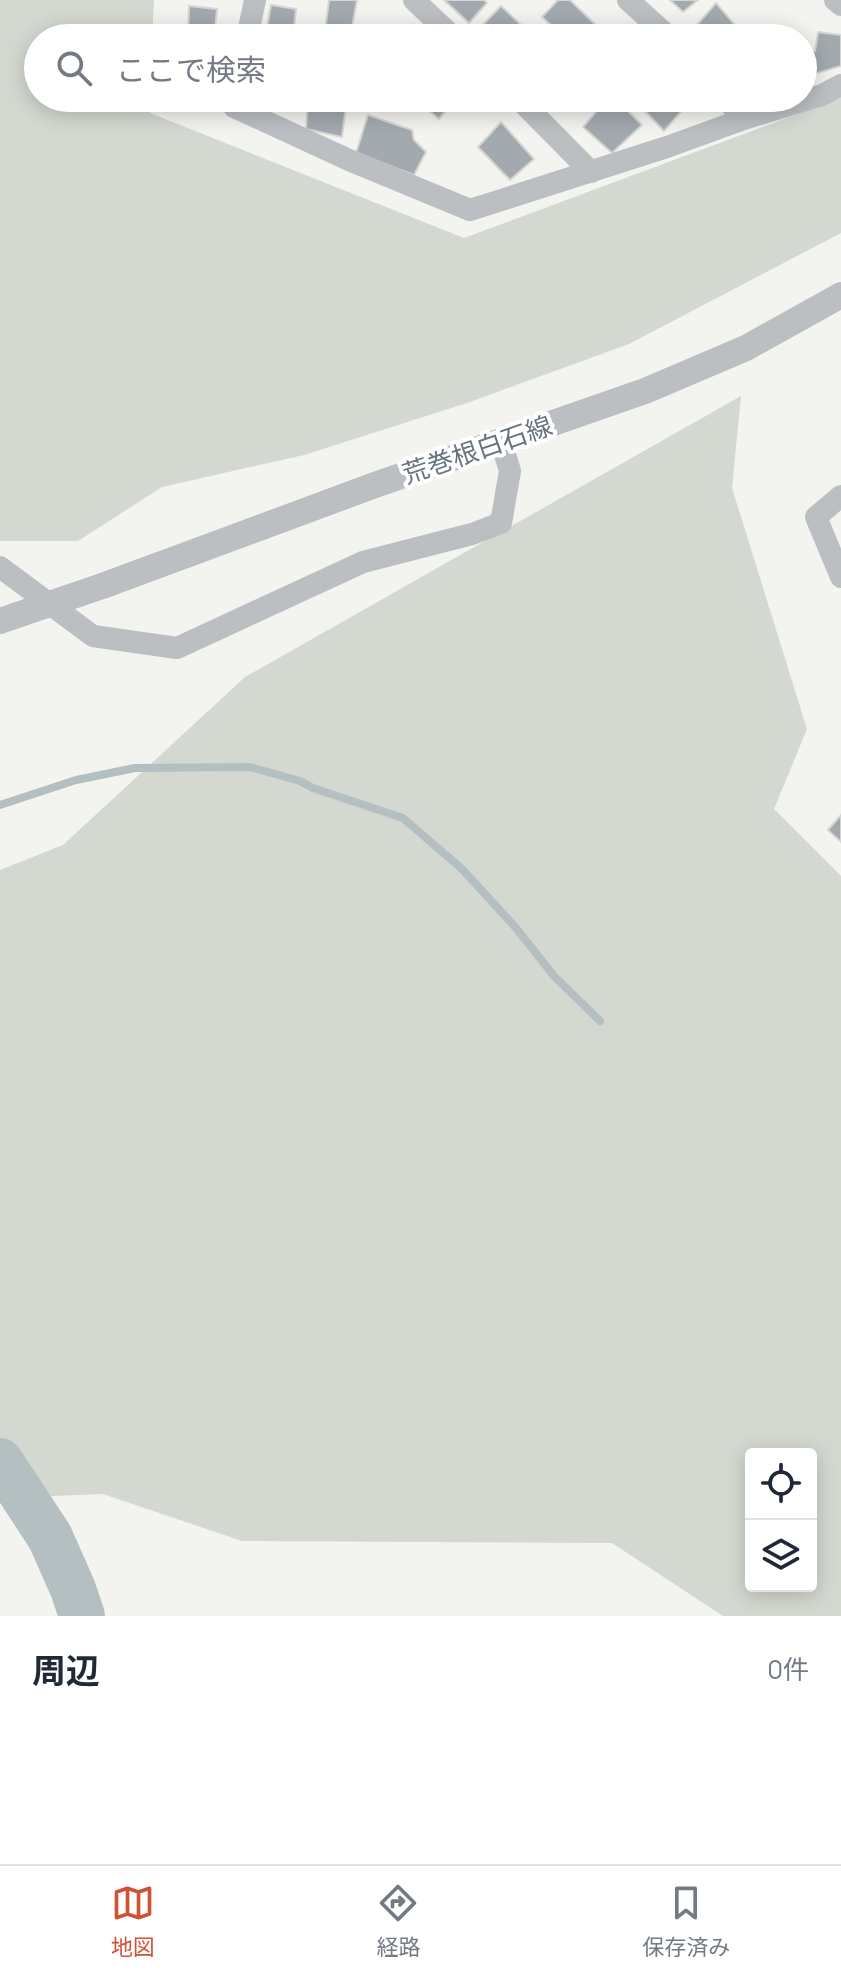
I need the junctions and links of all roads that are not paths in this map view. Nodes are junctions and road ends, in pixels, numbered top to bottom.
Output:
1 (255, 0) edge
2 (414, 0) edge
3 (628, 0) edge
4 (835, 0) edge
5 (841, 5) edge
6 (250, 24) edge
7 (439, 24) edge
8 (655, 24) edge
9 (841, 85) edge
10 (817, 97) edge
11 (245, 112) edge
12 (532, 112) edge
13 (738, 112) edge
14 (767, 112) edge
15 (744, 119) junction
16 (591, 172) junction
17 (841, 295) edge
18 (501, 441) junction
19 (841, 496) edge
20 (0, 567) edge
21 (841, 577) edge
22 (0, 621) edge

1 - 6 street
2 - 7 street
3 - 8 street
4 - 5 street
9 - 10 street
11 - 16 street
12 - 16 street
13 - 15 street
14 - 15 street
15 - 16 street
17 - 18 street, 荒巻根白石線
18 - 20 street
18 - 22 street, 荒巻根白石線, bridge
19 - 21 street

